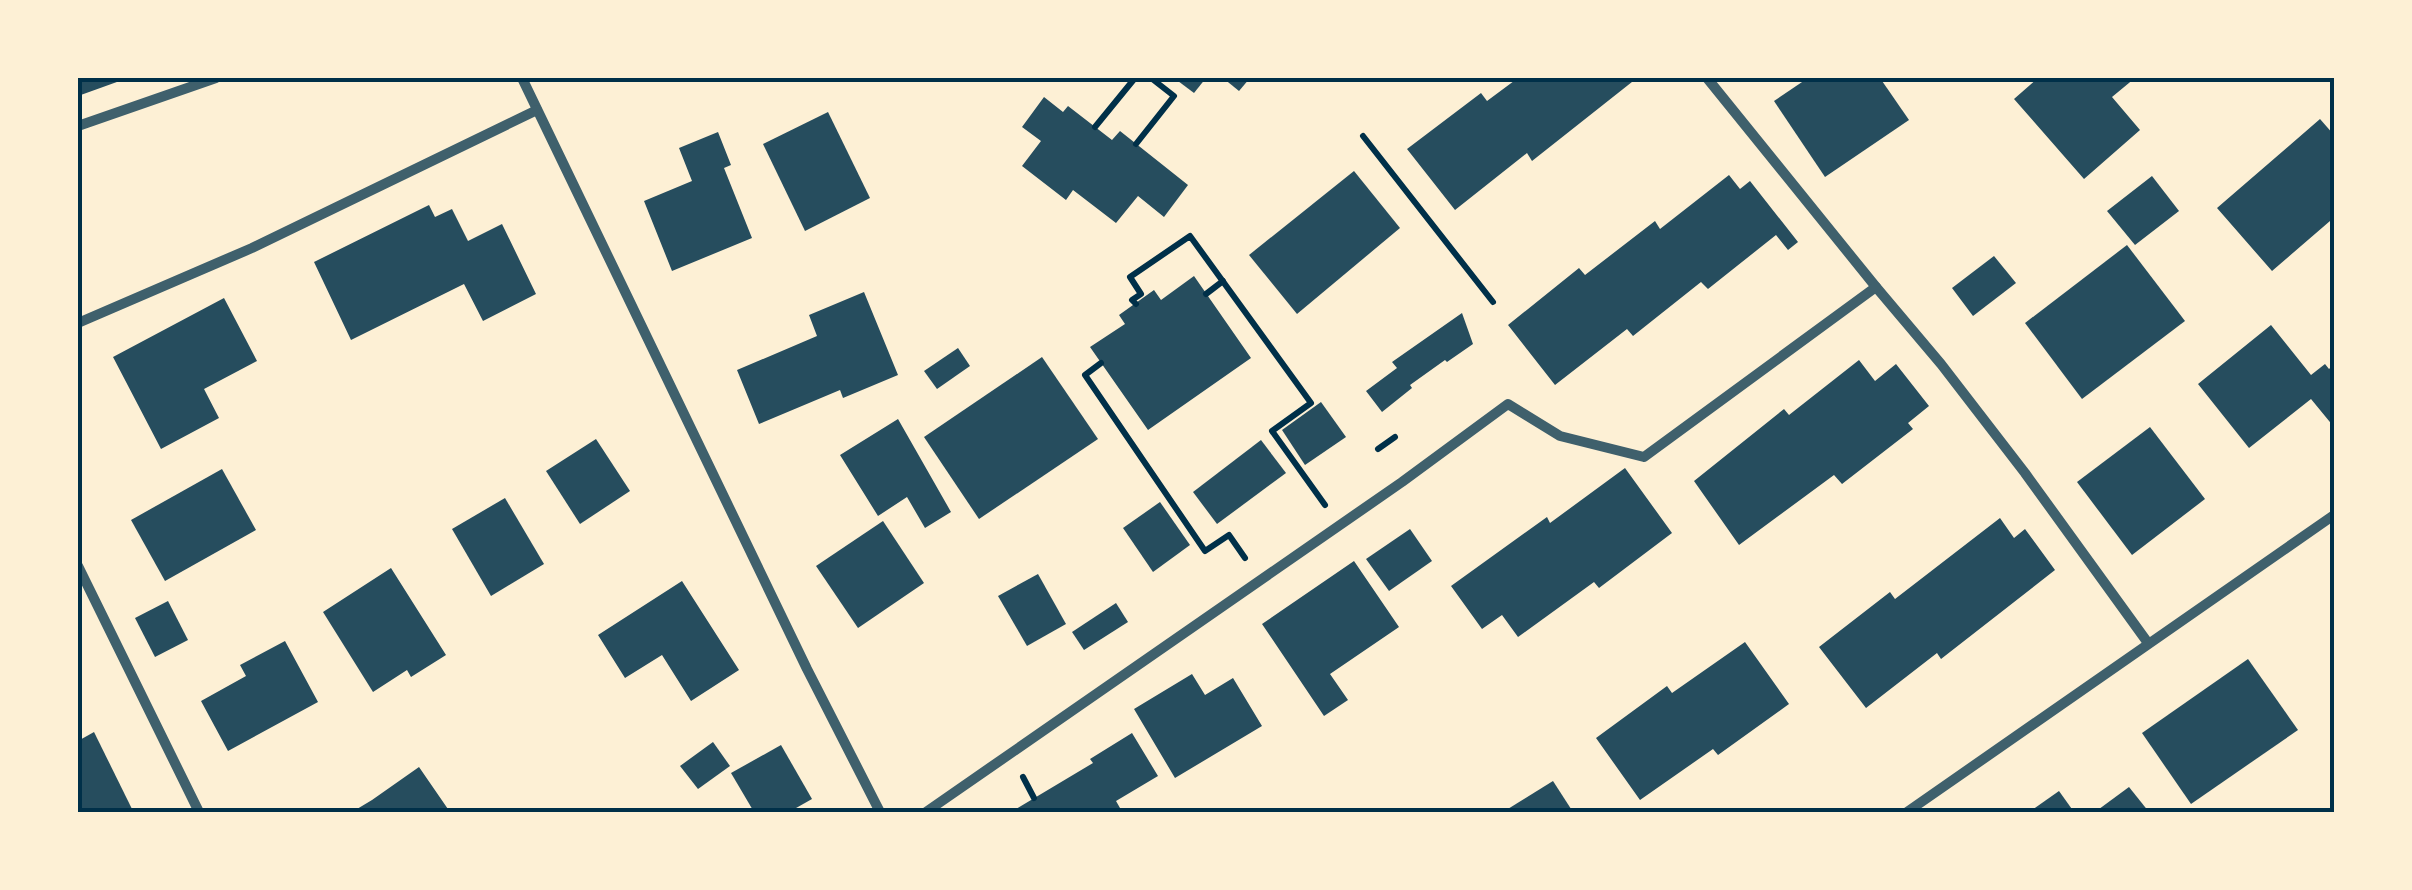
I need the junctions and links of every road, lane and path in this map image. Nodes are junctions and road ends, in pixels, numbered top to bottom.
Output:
1 (216, 78) edge
2 (522, 78) edge
3 (1135, 78) edge
4 (1151, 78) edge
5 (1706, 78) edge
6 (537, 110) junction
7 (78, 126) edge
8 (1096, 127) dead end
9 (1363, 136) dead end
10 (1136, 144) dead end
11 (1222, 281) junction
12 (1876, 287) junction
13 (1206, 294) dead end
14 (1493, 302) dead end
15 (1136, 304) dead end
16 (78, 324) edge
17 (1101, 363) dead end
18 (1395, 437) dead end
19 (1378, 449) dead end
20 (2334, 515) edge
21 (1339, 524) junction
22 (1221, 540) dead end
23 (78, 566) edge
24 (2148, 643) junction
25 (199, 812) edge
26 (880, 812) edge
27 (926, 812) edge
28 (1907, 812) edge

1 - 7 street
2 - 6 street
3 - 8 path
4 - 10 path
5 - 12 street
6 - 16 street
6 - 26 street
9 - 14 path
11 - 13 path
11 - 15 path
11 - 21 path
12 - 21 street
12 - 24 street
17 - 22 path
18 - 19 path
20 - 24 street
21 - 27 street
23 - 25 street
24 - 28 street

